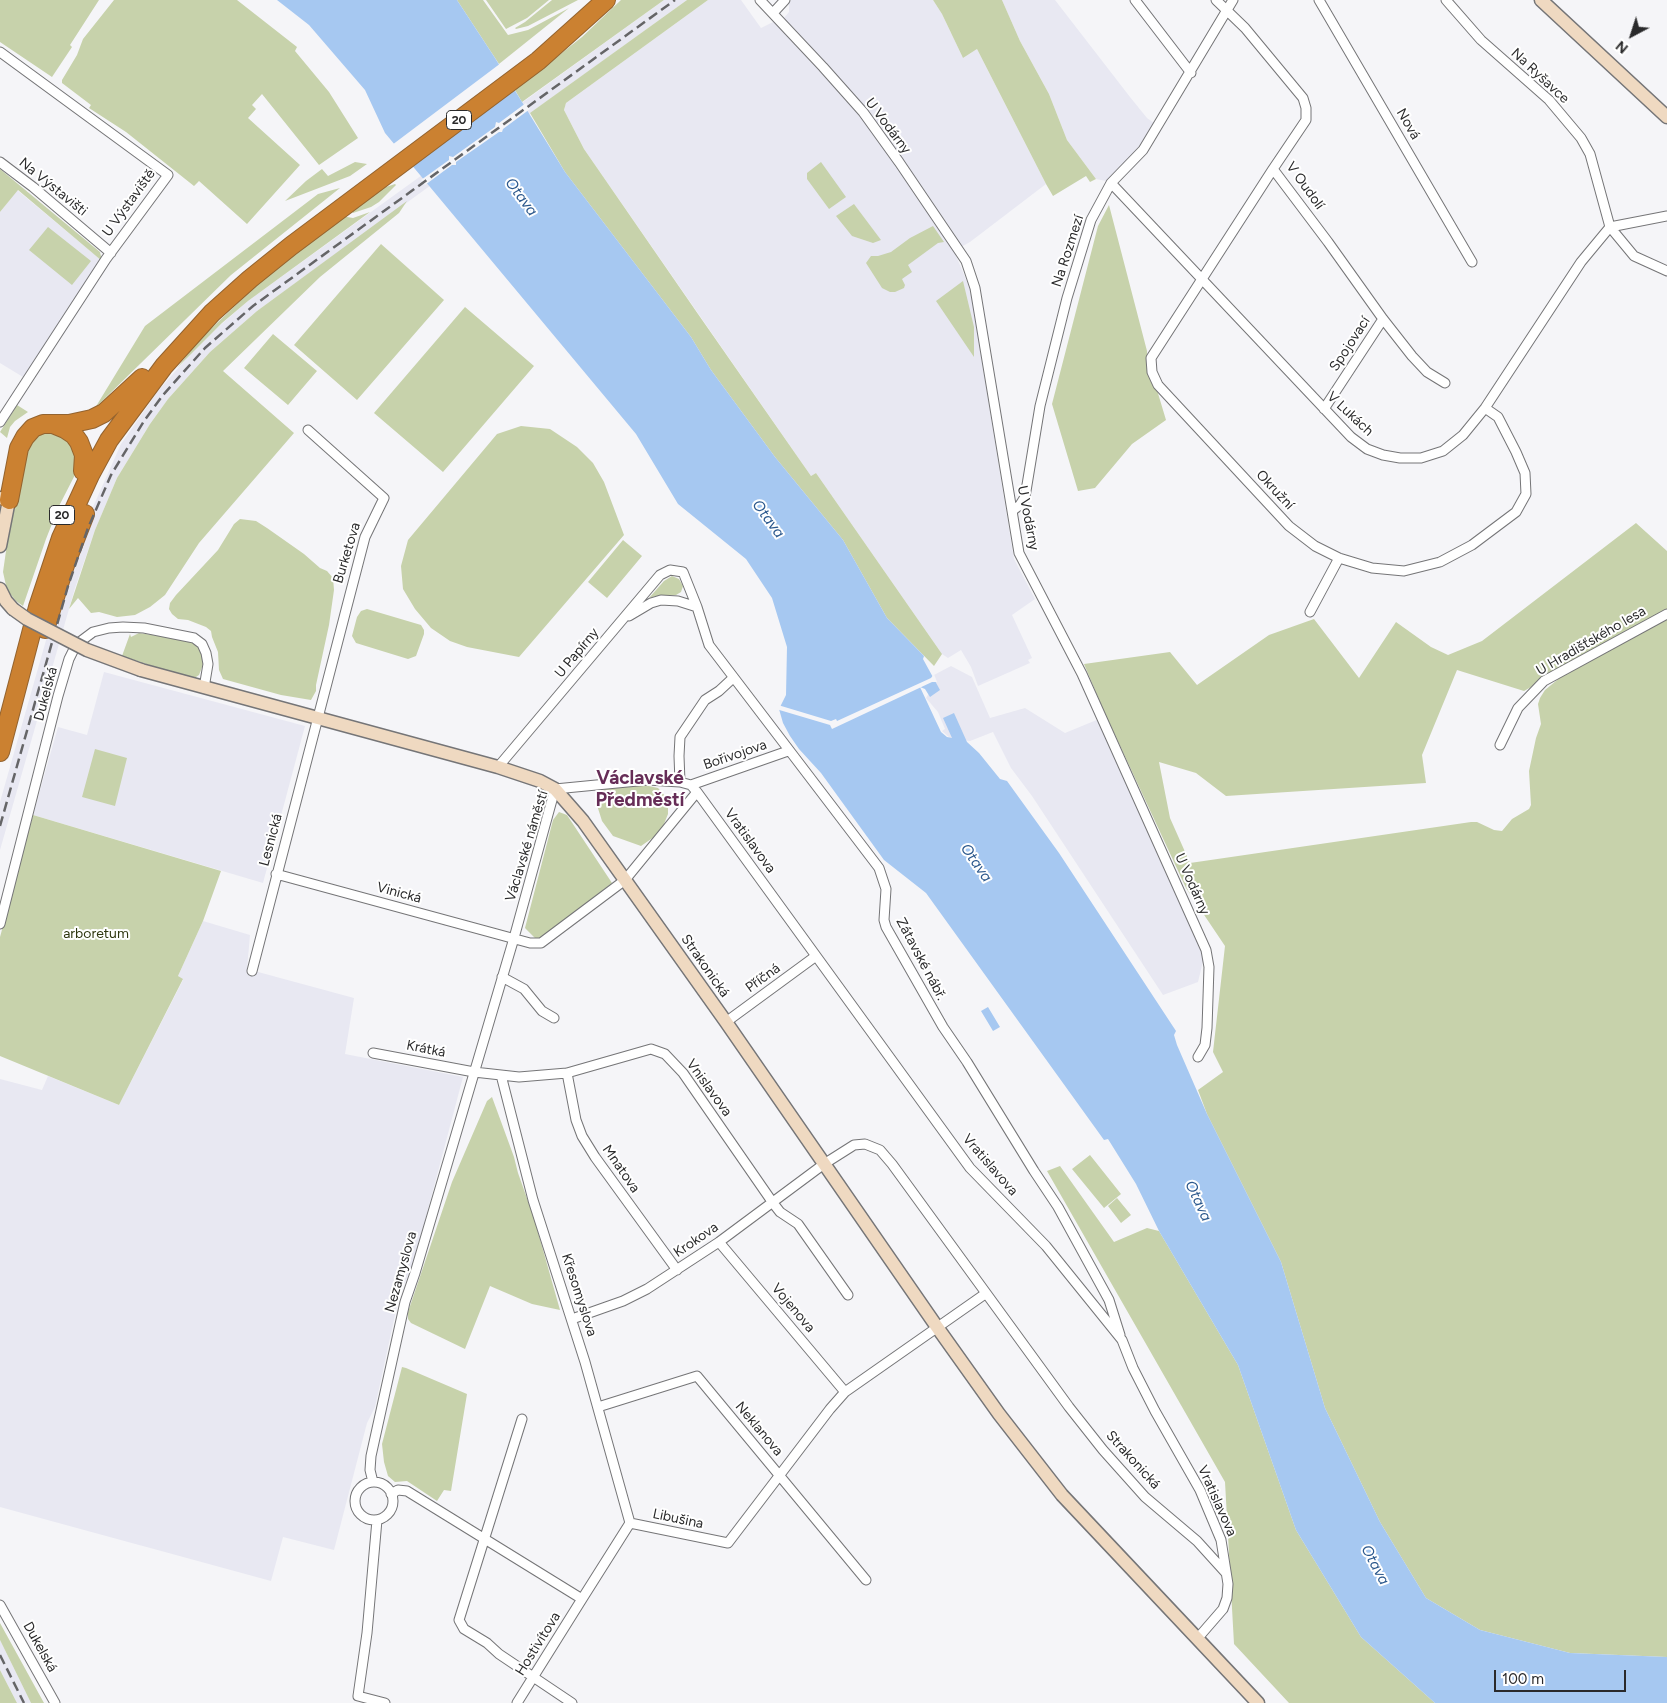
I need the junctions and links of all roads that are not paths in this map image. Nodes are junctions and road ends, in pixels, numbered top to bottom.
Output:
1 (592, 0) edge
2 (606, 0) edge
3 (760, 0) edge
4 (785, 0) edge
5 (1135, 0) edge
6 (1216, 0) edge
7 (1233, 0) edge
8 (1319, 0) edge
9 (1446, 0) edge
10 (1541, 0) edge
11 (1227, 10) junction
12 (773, 13) junction
13 (0, 52) edge
14 (534, 57) junction
15 (1190, 73) junction
16 (1667, 117) edge
17 (0, 162) edge
18 (1273, 169) junction
19 (1111, 183) junction
20 (1667, 216) edge
21 (1610, 227) junction
22 (111, 253) junction
23 (1472, 262) dead end
24 (1667, 271) edge
25 (1202, 279) junction
26 (1383, 319) junction
27 (147, 380) junction
28 (1445, 383) dead end
29 (1485, 408) junction
30 (1324, 409) junction
31 (0, 422) edge
32 (52, 423) junction
33 (308, 430) dead end
34 (83, 471) junction
35 (4, 499) edge
36 (1012, 511) junction
37 (0, 546) edge
38 (1339, 558) junction
39 (683, 572) joint
40 (5, 601) edge
41 (697, 607) junction
42 (1310, 612) dead end
43 (1667, 614) edge
44 (625, 618) junction
45 (45, 629) junction
46 (733, 678) junction
47 (204, 688) junction
48 (0, 717) edge
49 (318, 718) junction
50 (1500, 745) dead end
51 (788, 751) junction
52 (0, 752) edge
53 (498, 767) junction
54 (680, 782) junction
55 (694, 788) junction
56 (556, 789) junction
57 (276, 874) junction
58 (625, 880) junction
59 (0, 924) edge
60 (514, 938) junction
61 (816, 956) junction
62 (252, 971) dead end
63 (502, 977) junction
64 (554, 1018) dead end
65 (726, 1022) junction
66 (373, 1053) dead end
67 (1198, 1057) dead end
68 (474, 1072) junction
69 (567, 1074) junction
70 (501, 1075) junction
71 (824, 1164) junction
72 (772, 1202) junction
73 (719, 1242) junction
74 (677, 1270) junction
75 (986, 1294) junction
76 (848, 1295) dead end
77 (572, 1318) junction
78 (937, 1327) junction
79 (1122, 1340) junction
80 (845, 1392) junction
81 (598, 1407) junction
82 (522, 1419) dead end
83 (780, 1475) junction
84 (373, 1482) junction
85 (391, 1494) junction
86 (377, 1520) junction
87 (630, 1523) junction
88 (485, 1539) junction
89 (1226, 1574) junction
90 (866, 1580) dead end
91 (582, 1599) junction
92 (0, 1604) edge
93 (1197, 1639) junction
94 (534, 1677) junction
95 (55, 1703) edge
96 (385, 1703) edge
97 (517, 1703) edge
98 (572, 1703) edge
99 (1258, 1703) edge

1 - 14 highway, 20
2 - 14 highway, 20
3 - 12 street, U Vodárny
4 - 12 street
5 - 15 street
6 - 11 street, V Oudolí
7 - 11 street, Na Rozmezí
8 - 23 street, Nová
9 - 21 street, Na Ryšavce
10 - 16 main road
11 - 15 street, Na Rozmezí
11 - 18 street, V Oudolí
12 - 36 street, U Vodárny
13 - 22 street, U Výstaviště
14 - 27 highway, 20
15 - 19 street, Na Rozmezí
17 - 22 street, Na Výstavišti
18 - 25 street, Okružní
18 - 26 street, V Oudolí
19 - 25 street, V Lukách
19 - 36 street, Na Rozmezí
20 - 21 street
21 - 24 street, Na Ryšavce
21 - 29 street, V Lukách
22 - 31 street, U Výstaviště
25 - 30 street, V Lukách
25 - 38 street, Okružní
26 - 28 street, V Oudolí
26 - 30 street, Spojovací
27 - 32 highway
27 - 34 highway, 20
27 - 45 highway
27 - 52 highway, 20
29 - 30 street, V Lukách
29 - 38 street, Okružní
32 - 34 highway
32 - 35 highway
33 - 49 street, Burketova
34 - 48 highway, 20
35 - 37 main road
36 - 67 street, U Vodárny
38 - 42 street
39 - 41 street, Zátavské nábř.
39 - 44 street, U Papírny
40 - 45 main road, bridge
41 - 44 street
41 - 46 street, Zátavské nábř.
43 - 50 street, U Hradišťského lesa
44 - 53 street, U Papírny
45 - 47 main road, bridge
46 - 51 street, Zátavské nábř.
46 - 54 street
47 - 49 main road
47 - 59 street, Dukelská
49 - 53 main road
49 - 57 street, Lesnická
51 - 55 street, Bořivojova
51 - 79 street, Zátavské nábř.
53 - 56 main road
54 - 55 street, Václavské náměstí
54 - 56 street, Václavské náměstí
55 - 58 street
55 - 61 street, Vratislavova
56 - 58 main road, Strakonická
56 - 60 street, Václavské náměstí
57 - 60 street, Vinická
57 - 62 street, Lesnická
58 - 60 street
58 - 65 main road, Strakonická
60 - 63 street, Václavské náměstí
61 - 65 street, Příčná
61 - 79 street, Vratislavova
63 - 64 street
63 - 68 street, Nezamyslova
65 - 71 main road, Strakonická
66 - 68 street, Krátká
68 - 70 street, Vnislavova
68 - 84 street, Nezamyslova
69 - 70 street, Vnislavova
69 - 72 street, Vnislavova
69 - 74 street, Mnatova
70 - 77 street, Křesomyslova
71 - 72 street, Krokova
71 - 75 street, Strakonická
71 - 78 main road, Strakonická
72 - 73 street, Krokova
72 - 76 street, Vnislavova
73 - 74 street, Krokova
73 - 80 street, Vojenova
74 - 77 street, Krokova
75 - 78 street
75 - 89 street, Strakonická
77 - 81 street, Křesomyslova
78 - 80 street, Libušina
78 - 93 main road, Strakonická
79 - 89 street, Vratislavova
80 - 83 street, Libušina
81 - 83 street, Neklanova
81 - 87 street, Křesomyslova
82 - 88 street
83 - 87 street, Libušina
83 - 90 street, Neklanova
84 - 85 street
84 - 86 street
85 - 86 street
85 - 88 street
86 - 96 street
87 - 91 street
88 - 91 street
88 - 94 street
89 - 93 street
91 - 94 street, Hostivítova
92 - 95 street, Dukelská
93 - 99 main road, Strakonická
94 - 97 street, Hostivítova
94 - 98 street

